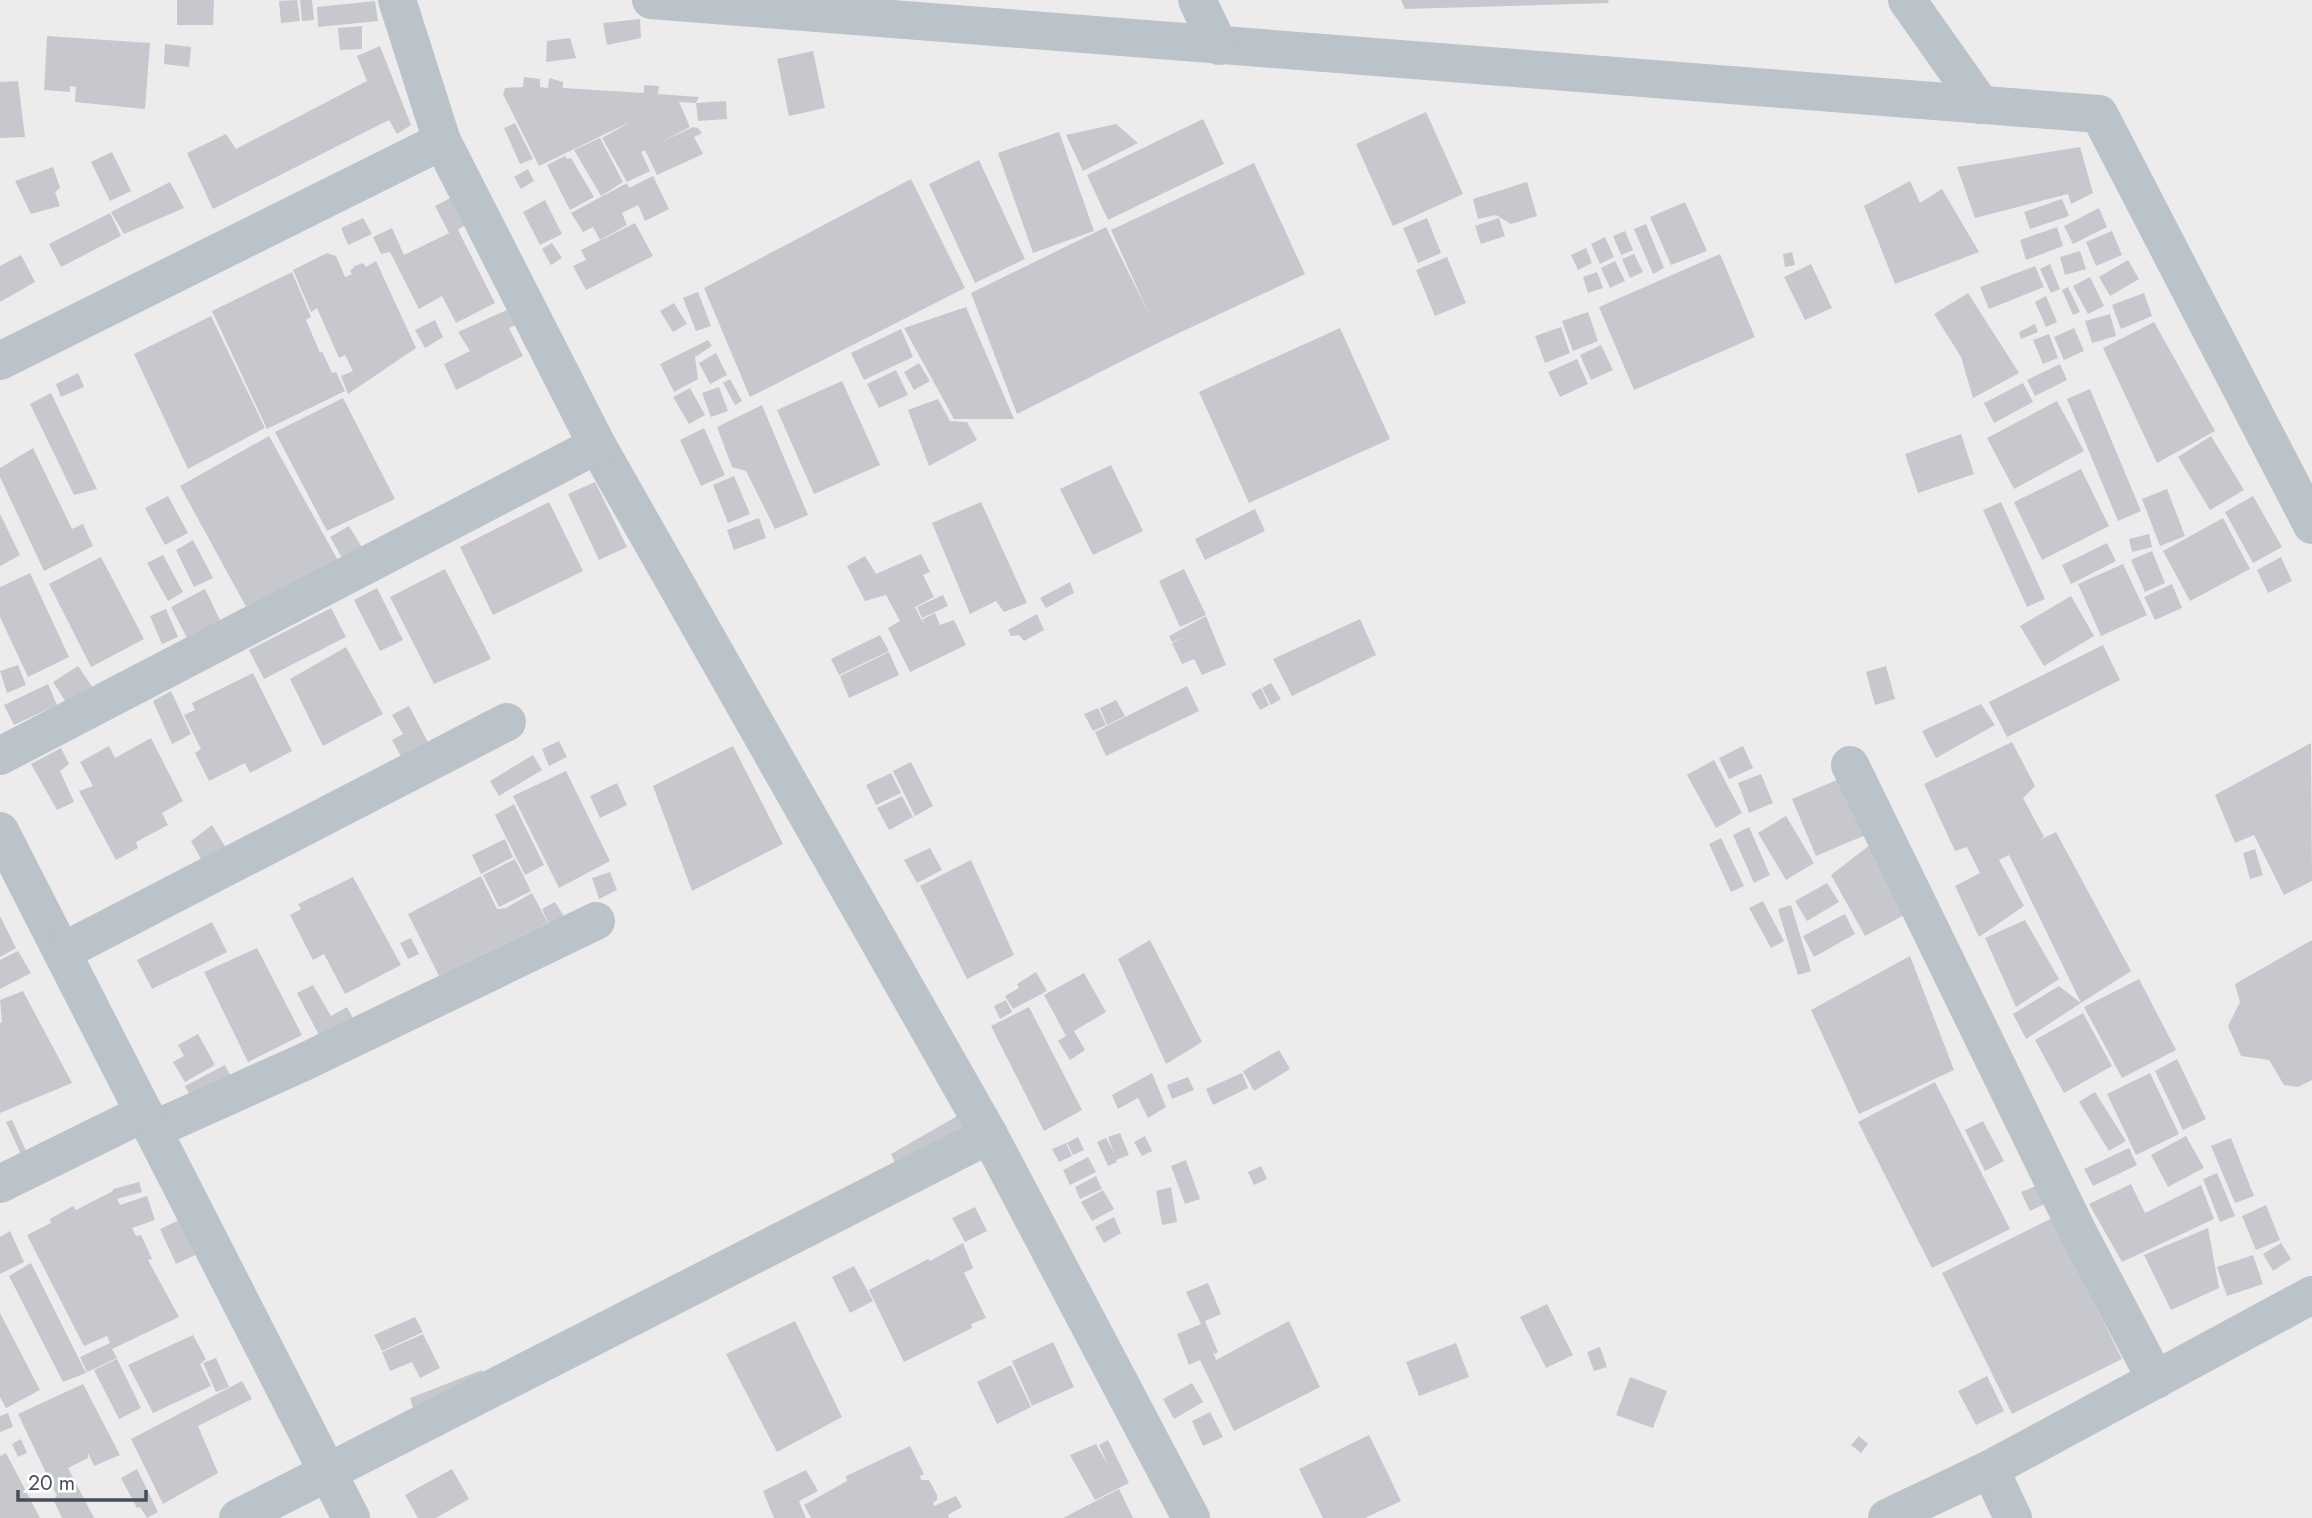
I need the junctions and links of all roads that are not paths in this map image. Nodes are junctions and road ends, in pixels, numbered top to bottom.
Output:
1 (397, 0) edge
2 (652, 0) edge
3 (1197, 0) edge
4 (1907, 0) edge
5 (1219, 46) junction
6 (1981, 105) junction
7 (442, 141) junction
8 (0, 361) edge
9 (597, 445) junction
10 (2312, 526) edge
11 (508, 722) dead end
12 (0, 756) edge
13 (1850, 765) dead end
14 (0, 831) edge
15 (596, 921) dead end
16 (62, 952) junction
17 (148, 1122) junction
18 (989, 1135) junction
19 (0, 1184) edge
20 (2312, 1295) edge
21 (2156, 1380) junction
22 (1990, 1469) junction
23 (328, 1472) junction
24 (238, 1518) edge
25 (351, 1518) edge
26 (1191, 1518) edge
27 (1886, 1518) edge
28 (2013, 1518) edge

1 - 7 street
2 - 5 street
3 - 5 street
4 - 6 street
5 - 6 street
6 - 10 street
7 - 8 street
7 - 9 street
9 - 12 street
9 - 18 street
11 - 16 street
13 - 21 street
14 - 16 street
15 - 17 street
16 - 17 street
17 - 19 street
17 - 23 street
18 - 23 street
18 - 26 street
20 - 21 street
21 - 22 street
22 - 27 street
22 - 28 street
23 - 24 street
23 - 25 street

